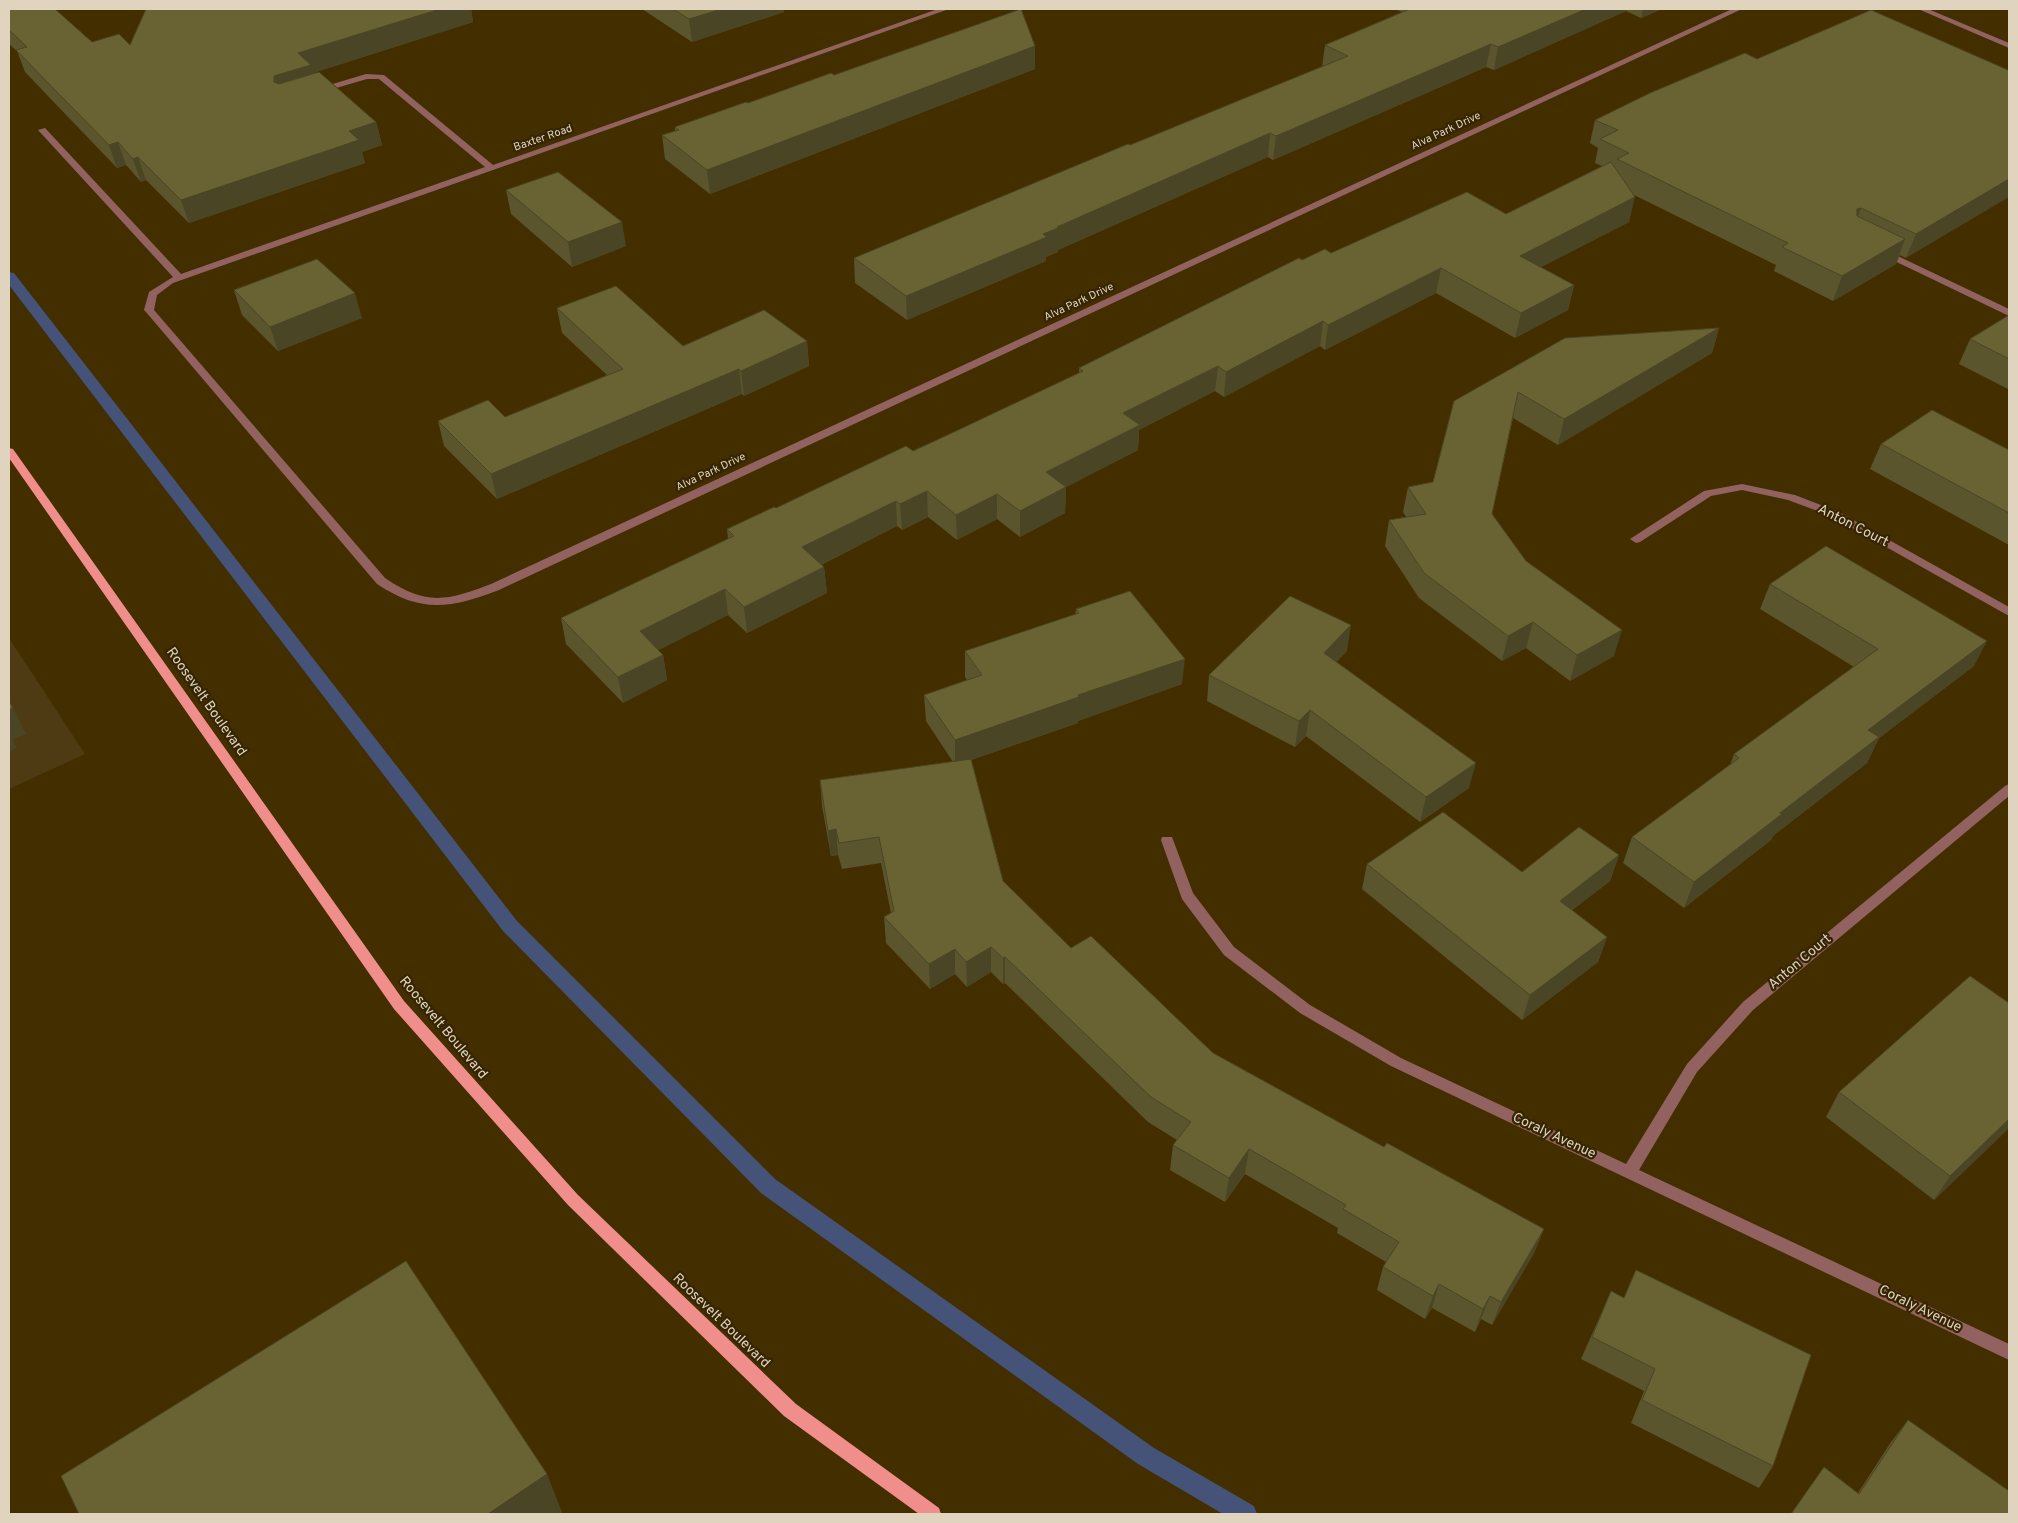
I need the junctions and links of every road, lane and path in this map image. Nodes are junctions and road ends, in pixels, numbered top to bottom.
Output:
1 (945, 9) edge
2 (1738, 9) edge
3 (1922, 9) edge
4 (2009, 46) edge
5 (312, 93) edge
6 (42, 130) dead end
7 (491, 168) junction
8 (1874, 247) edge
9 (179, 278) junction
10 (152, 294) joint
11 (2009, 313) edge
12 (9, 451) edge
13 (1636, 539) dead end
14 (2009, 612) edge
15 (2009, 789) edge
16 (1167, 840) dead end
17 (1630, 1171) junction
18 (2009, 1352) edge
19 (933, 1514) edge

1 - 7 street, Baxter Road
2 - 10 street, Alva Park Drive
3 - 4 street
5 - 7 street
6 - 9 street
7 - 9 street, Baxter Road
8 - 11 street
9 - 10 street, Baxter Road
12 - 19 main road, Roosevelt Boulevard
13 - 14 street, Anton Court
15 - 17 street, Anton Court
16 - 17 street, Coraly Avenue
17 - 18 street, Coraly Avenue

